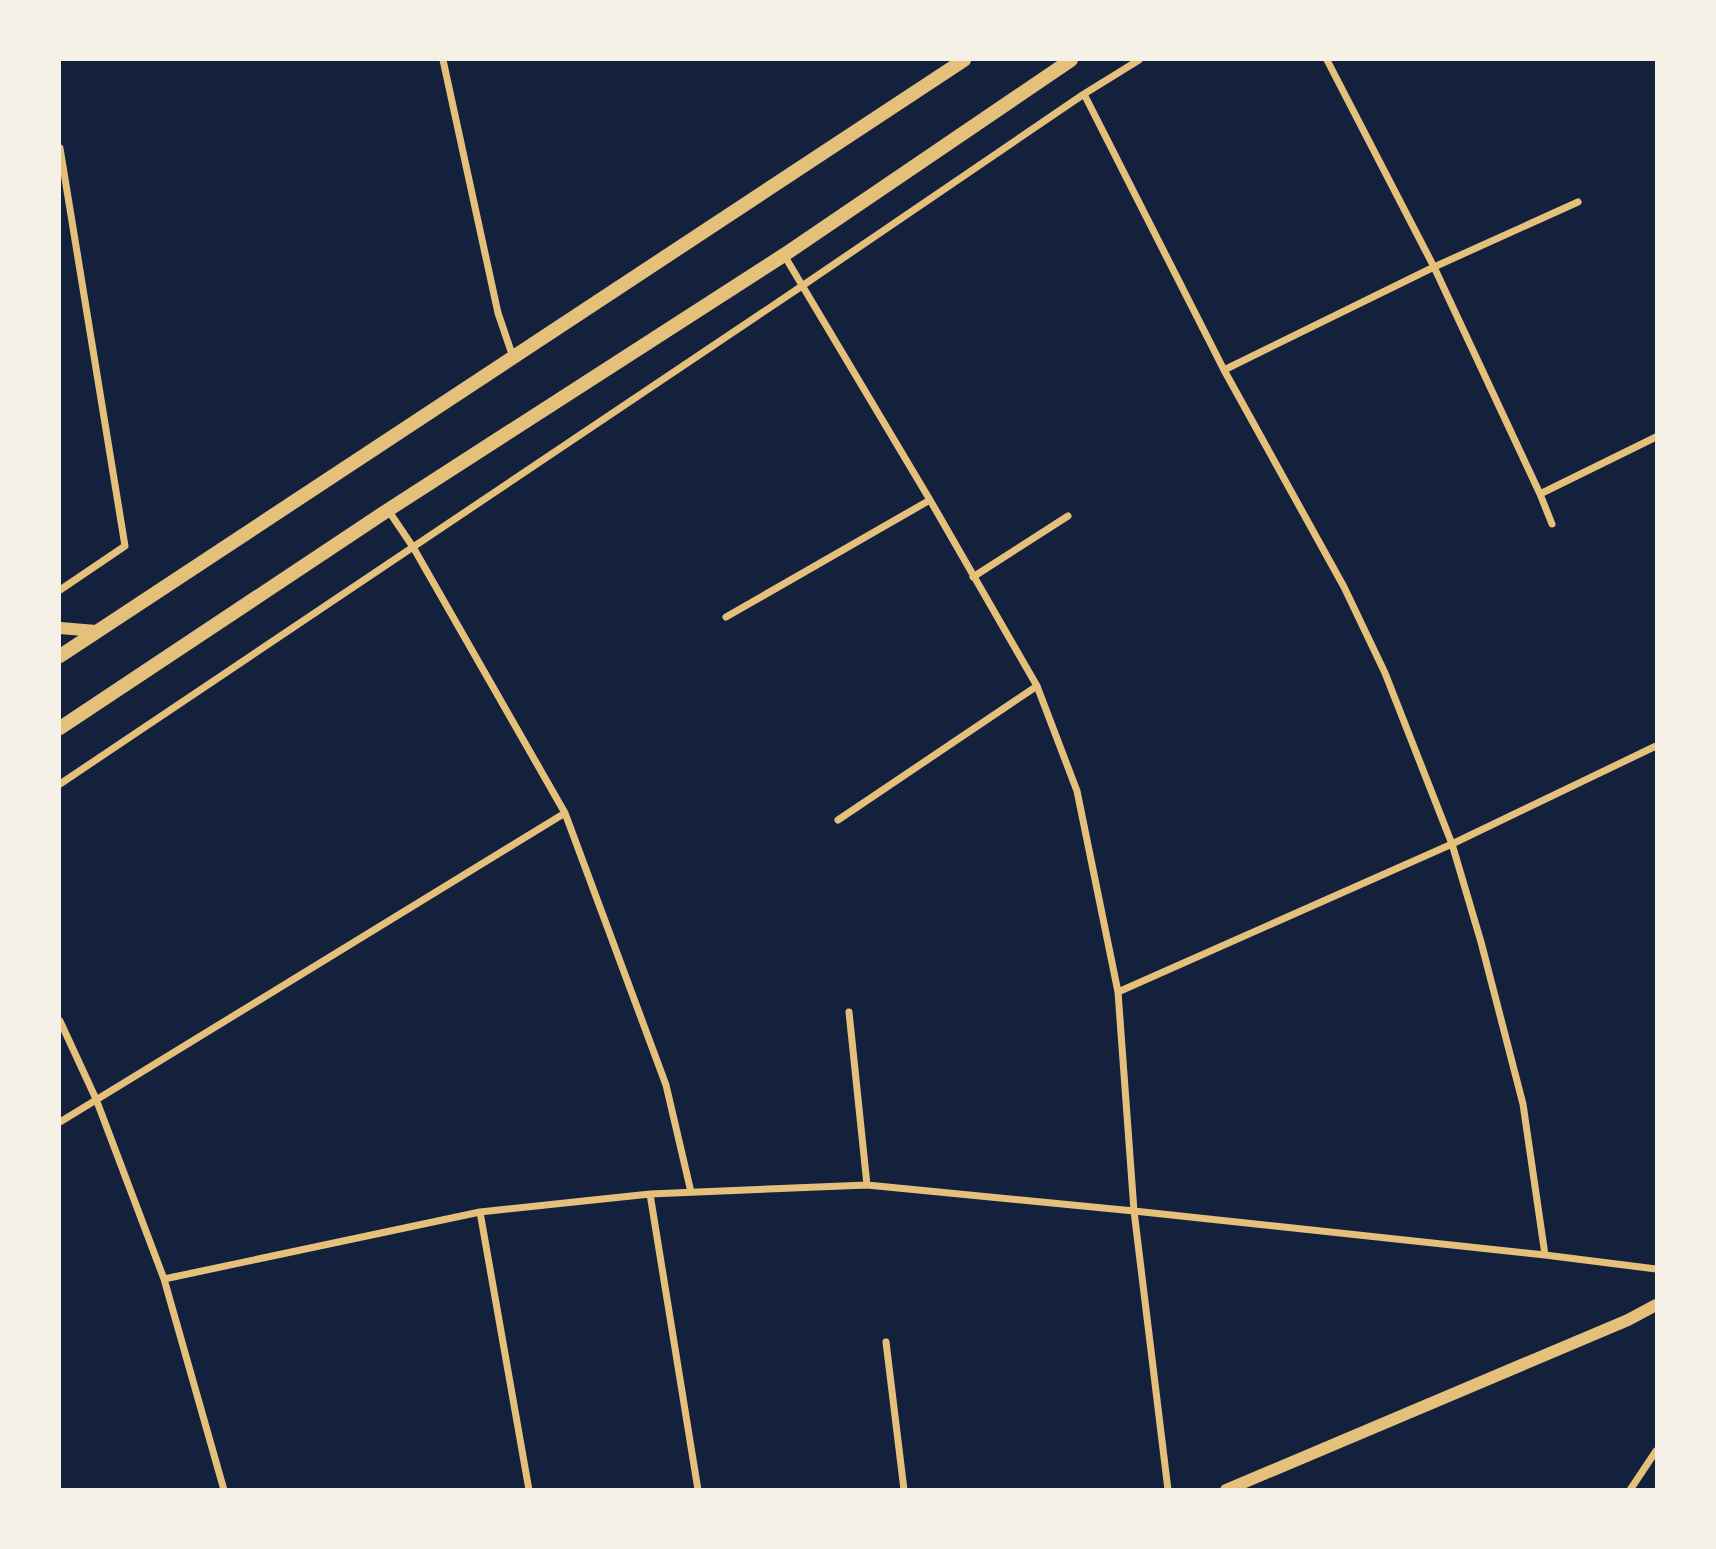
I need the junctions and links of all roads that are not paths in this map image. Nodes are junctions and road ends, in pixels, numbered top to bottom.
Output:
1 (443, 60) edge
2 (964, 60) edge
3 (1071, 60) edge
4 (1139, 60) edge
5 (1327, 60) edge
6 (1084, 94) junction
7 (60, 148) edge
8 (1578, 202) dead end
9 (71, 224) junction
10 (60, 226) edge
11 (784, 255) junction
12 (1434, 267) junction
13 (802, 286) junction
14 (513, 358) junction
15 (1224, 370) junction
16 (1657, 437) edge
17 (1541, 494) junction
18 (930, 500) junction
19 (388, 510) junction
20 (1068, 516) dead end
21 (1552, 524) dead end
22 (413, 547) junction
23 (973, 577) junction
24 (60, 590) edge
25 (726, 617) dead end
26 (60, 628) edge
27 (96, 631) junction
28 (60, 656) edge
29 (1037, 686) junction
30 (60, 728) edge
31 (1657, 746) edge
32 (60, 784) edge
33 (565, 813) junction
34 (838, 821) dead end
35 (1452, 844) junction
36 (1118, 992) junction
37 (849, 1012) dead end
38 (60, 1021) edge
39 (96, 1099) junction
40 (60, 1122) edge
41 (867, 1185) junction
42 (691, 1192) junction
43 (650, 1194) junction
44 (1133, 1211) junction
45 (480, 1212) junction
46 (1545, 1255) junction
47 (1657, 1269) edge
48 (164, 1279) junction
49 (1657, 1304) edge
50 (886, 1342) dead end
51 (1657, 1451) edge
52 (224, 1489) edge
53 (528, 1489) edge
54 (698, 1489) edge
55 (904, 1489) edge
56 (1168, 1489) edge
57 (1226, 1489) edge
58 (1630, 1489) edge

1 - 14 street
2 - 14 main road
3 - 11 main road
4 - 6 street
5 - 12 street
6 - 13 street
6 - 15 street
7 - 9 street
8 - 12 street
9 - 10 street
9 - 24 street
11 - 13 street
11 - 19 main road
12 - 15 street
12 - 17 street
13 - 18 street
13 - 22 street
14 - 27 main road
15 - 35 street
16 - 17 street
17 - 21 street
18 - 23 street
18 - 25 street
19 - 22 street
19 - 30 main road
20 - 23 street
22 - 32 street
22 - 33 street
23 - 29 street
26 - 27 street
27 - 28 main road
29 - 34 street
29 - 36 street
31 - 35 street
33 - 39 street
33 - 42 street
35 - 36 street
35 - 46 street
36 - 44 street
37 - 41 street
38 - 39 street
39 - 40 street
39 - 48 street
41 - 42 street
41 - 44 street
42 - 43 street
43 - 45 street
43 - 54 street
44 - 46 street
44 - 56 street
45 - 48 street
45 - 53 street
46 - 47 street
48 - 52 street
49 - 57 street
50 - 55 street
51 - 58 street

